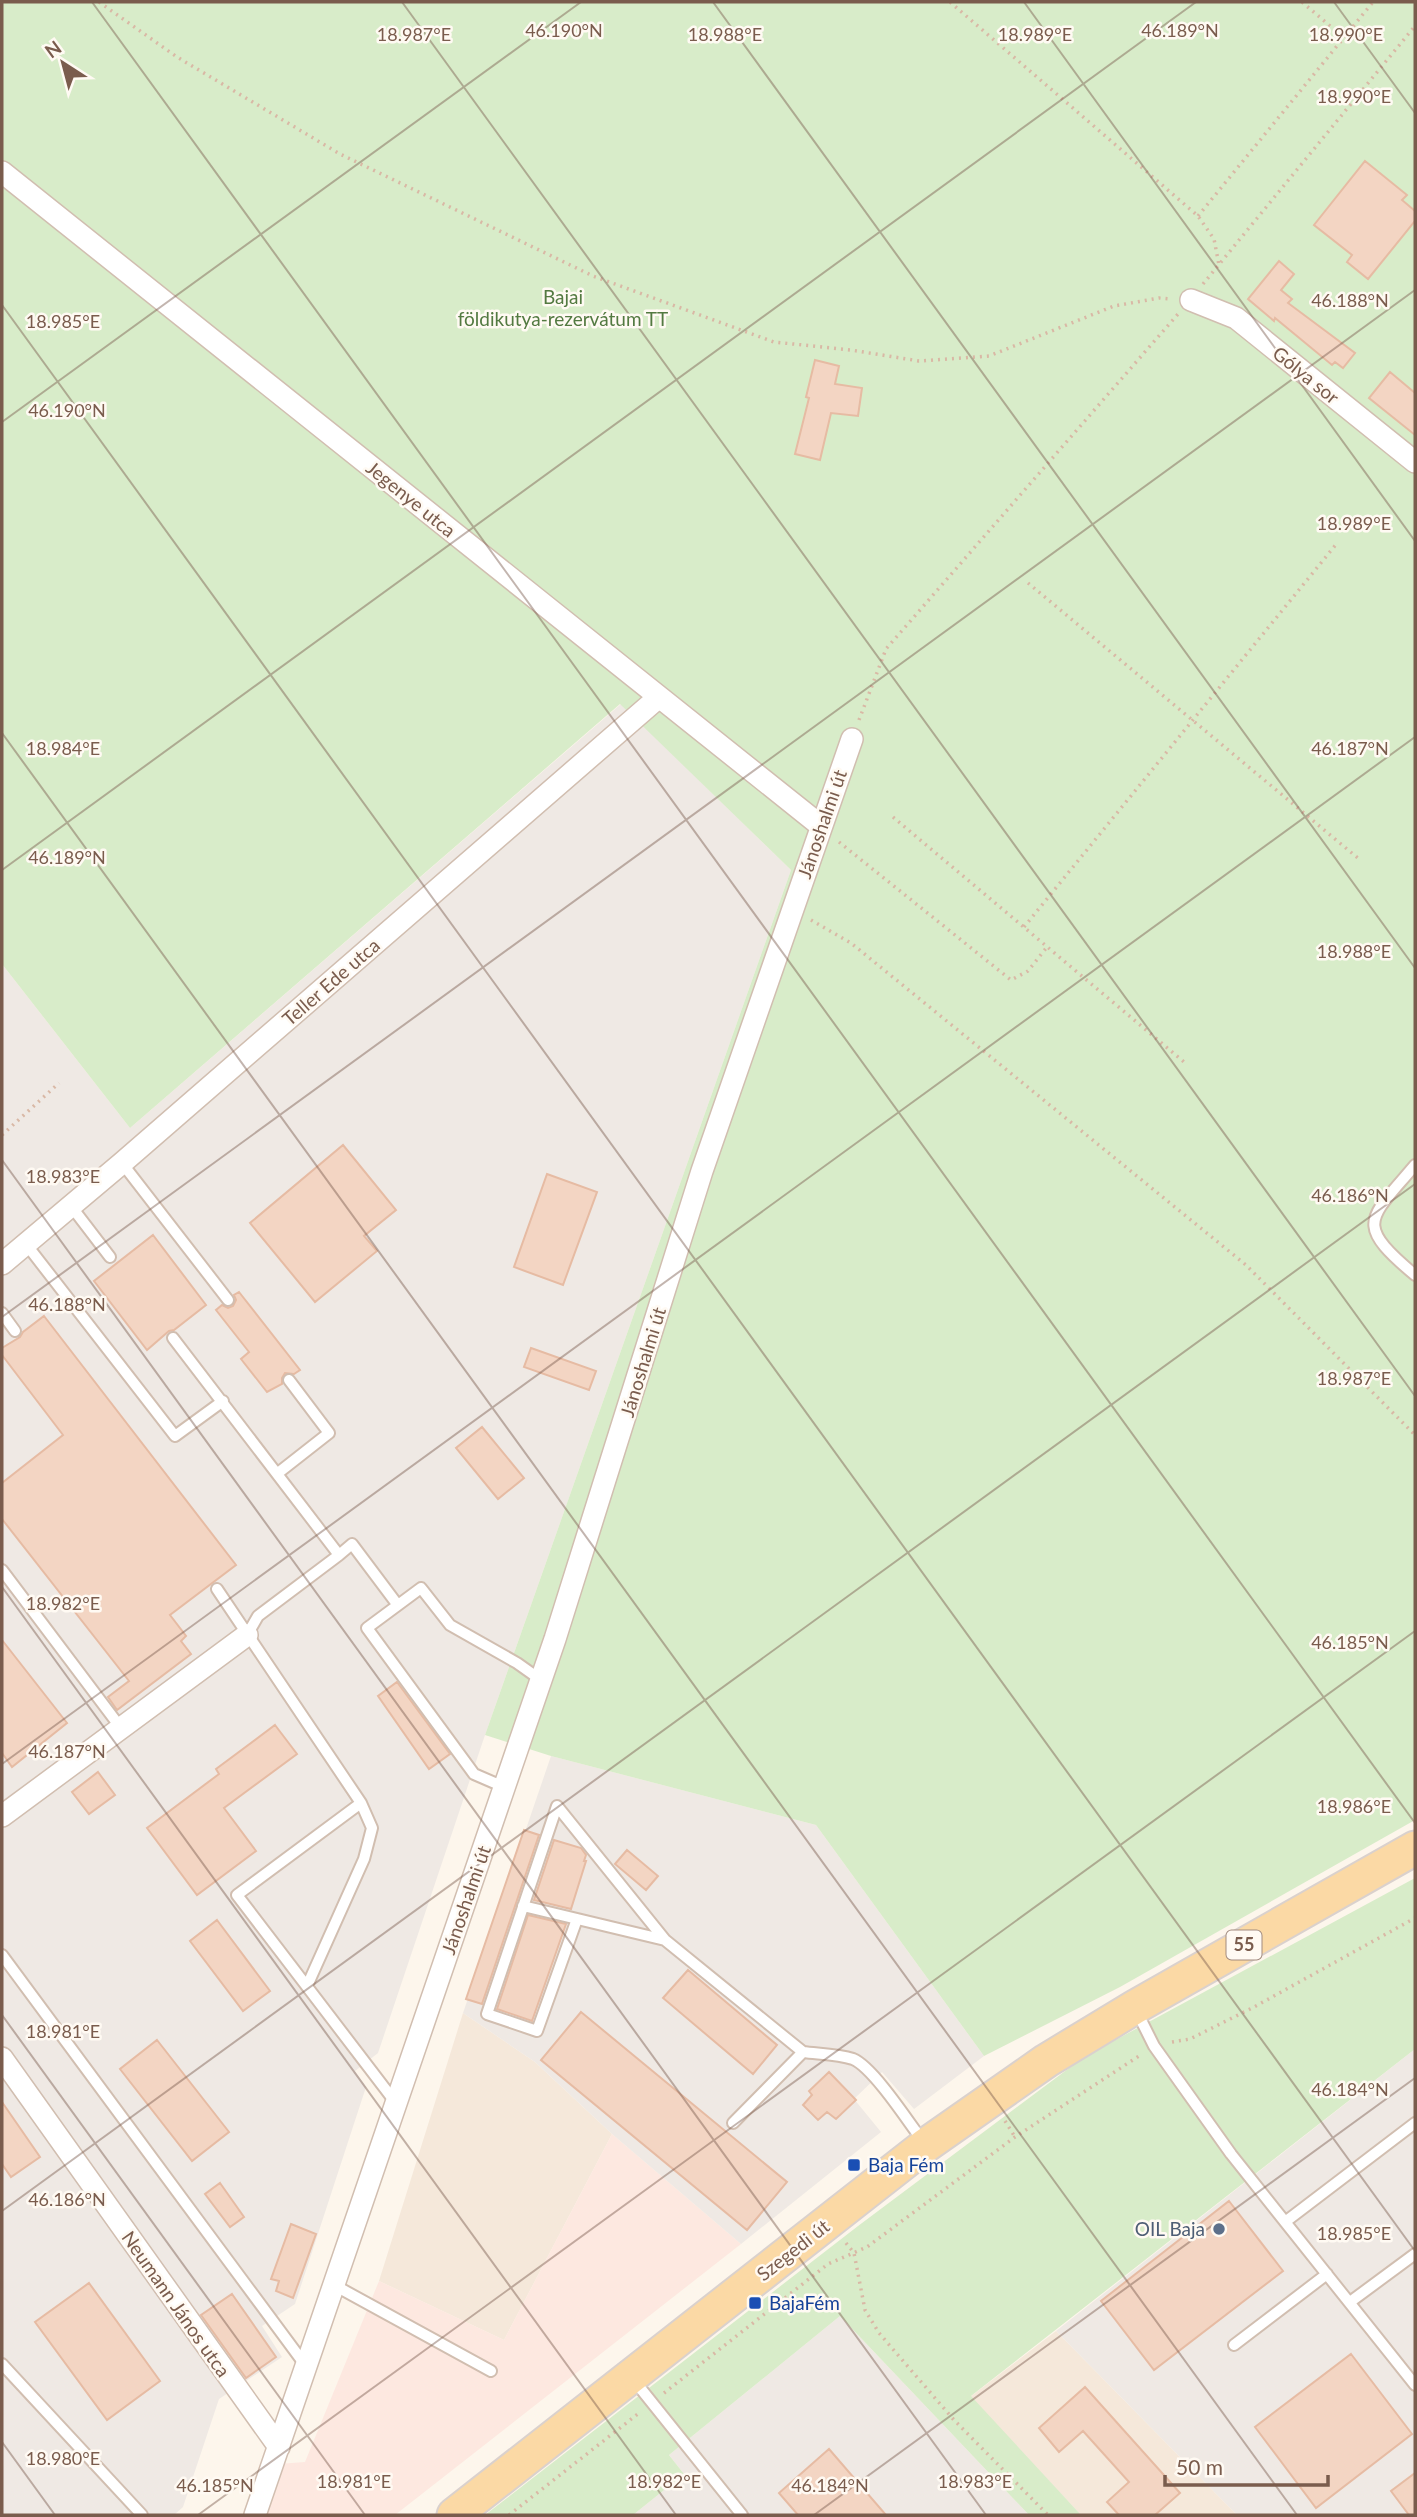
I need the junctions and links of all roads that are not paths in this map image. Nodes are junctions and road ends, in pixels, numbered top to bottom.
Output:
1 (2, 172) edge
2 (1191, 300) road end
3 (1415, 463) edge
4 (659, 697) junction
5 (852, 739) road end
6 (818, 836) junction
7 (122, 1163) junction
8 (1415, 1165) edge
9 (71, 1206) junction
10 (26, 1244) junction
11 (110, 1257) dead end
12 (2, 1264) edge
13 (1415, 1275) edge
14 (228, 1300) dead end
15 (2, 1313) edge
16 (15, 1331) dead end
17 (173, 1338) dead end
18 (289, 1380) dead end
19 (223, 1401) junction
20 (278, 1474) junction
21 (339, 1555) junction
22 (2, 1570) edge
23 (217, 1589) dead end
24 (397, 1604) junction
25 (247, 1635) junction
26 (541, 1680) junction
27 (121, 1728) junction
28 (504, 1787) junction
29 (361, 1803) junction
30 (2, 1815) edge
31 (1415, 1848) edge
32 (523, 1906) junction
33 (577, 1919) junction
34 (665, 1940) junction
35 (2, 1955) edge
36 (307, 1986) junction
37 (1135, 2007) junction
38 (803, 2052) junction
39 (2, 2058) edge
40 (396, 2103) junction
41 (733, 2123) dead end
42 (1415, 2123) edge
43 (926, 2146) junction
44 (1285, 2221) junction
45 (1415, 2253) edge
46 (1328, 2274) junction
47 (334, 2285) junction
48 (1350, 2302) junction
49 (1234, 2345) dead end
50 (2, 2364) edge
51 (306, 2366) junction
52 (491, 2371) dead end
53 (631, 2377) junction
54 (1415, 2385) edge
55 (279, 2447) junction
56 (142, 2515) edge
57 (255, 2515) edge
58 (454, 2515) edge
59 (742, 2515) edge

1 - 4 street, Jegenye utca
2 - 3 street, Gólya sor
4 - 6 street, Jegenye utca
4 - 7 street, Teller Ede utca
5 - 6 street, Jánoshalmi út
6 - 26 street, Jánoshalmi út
7 - 9 street, Teller Ede utca
7 - 14 lane
8 - 13 lane
9 - 10 street, Teller Ede utca
9 - 11 lane
10 - 12 street, Teller Ede utca
10 - 19 lane
15 - 16 lane
17 - 19 lane
18 - 20 lane
19 - 20 lane
20 - 21 lane
21 - 24 lane
21 - 25 lane
22 - 27 lane
23 - 25 lane
24 - 26 lane
24 - 28 lane
25 - 27 street
25 - 29 lane
26 - 28 street, Jánoshalmi út
27 - 30 street
28 - 40 street, Jánoshalmi út
29 - 36 lane
29 - 36 lane
31 - 37 main road, 55
32 - 33 lane
32 - 33 lane
32 - 34 lane
33 - 34 lane
34 - 38 lane
35 - 51 lane
36 - 40 lane
37 - 43 main road, Szegedi út / 55
37 - 44 lane
38 - 41 lane
38 - 43 lane
39 - 55 street, Neumann János utca
40 - 47 street, Jánoshalmi út
42 - 44 lane
43 - 53 main road, Szegedi út / 55
44 - 46 lane
45 - 48 lane
46 - 48 lane
46 - 49 lane
47 - 51 street, Jánoshalmi út
47 - 52 lane
48 - 54 lane
50 - 56 lane
51 - 55 street, Jánoshalmi út
53 - 58 main road, Szegedi út / 55
53 - 59 lane
55 - 57 street, Jánoshalmi út

